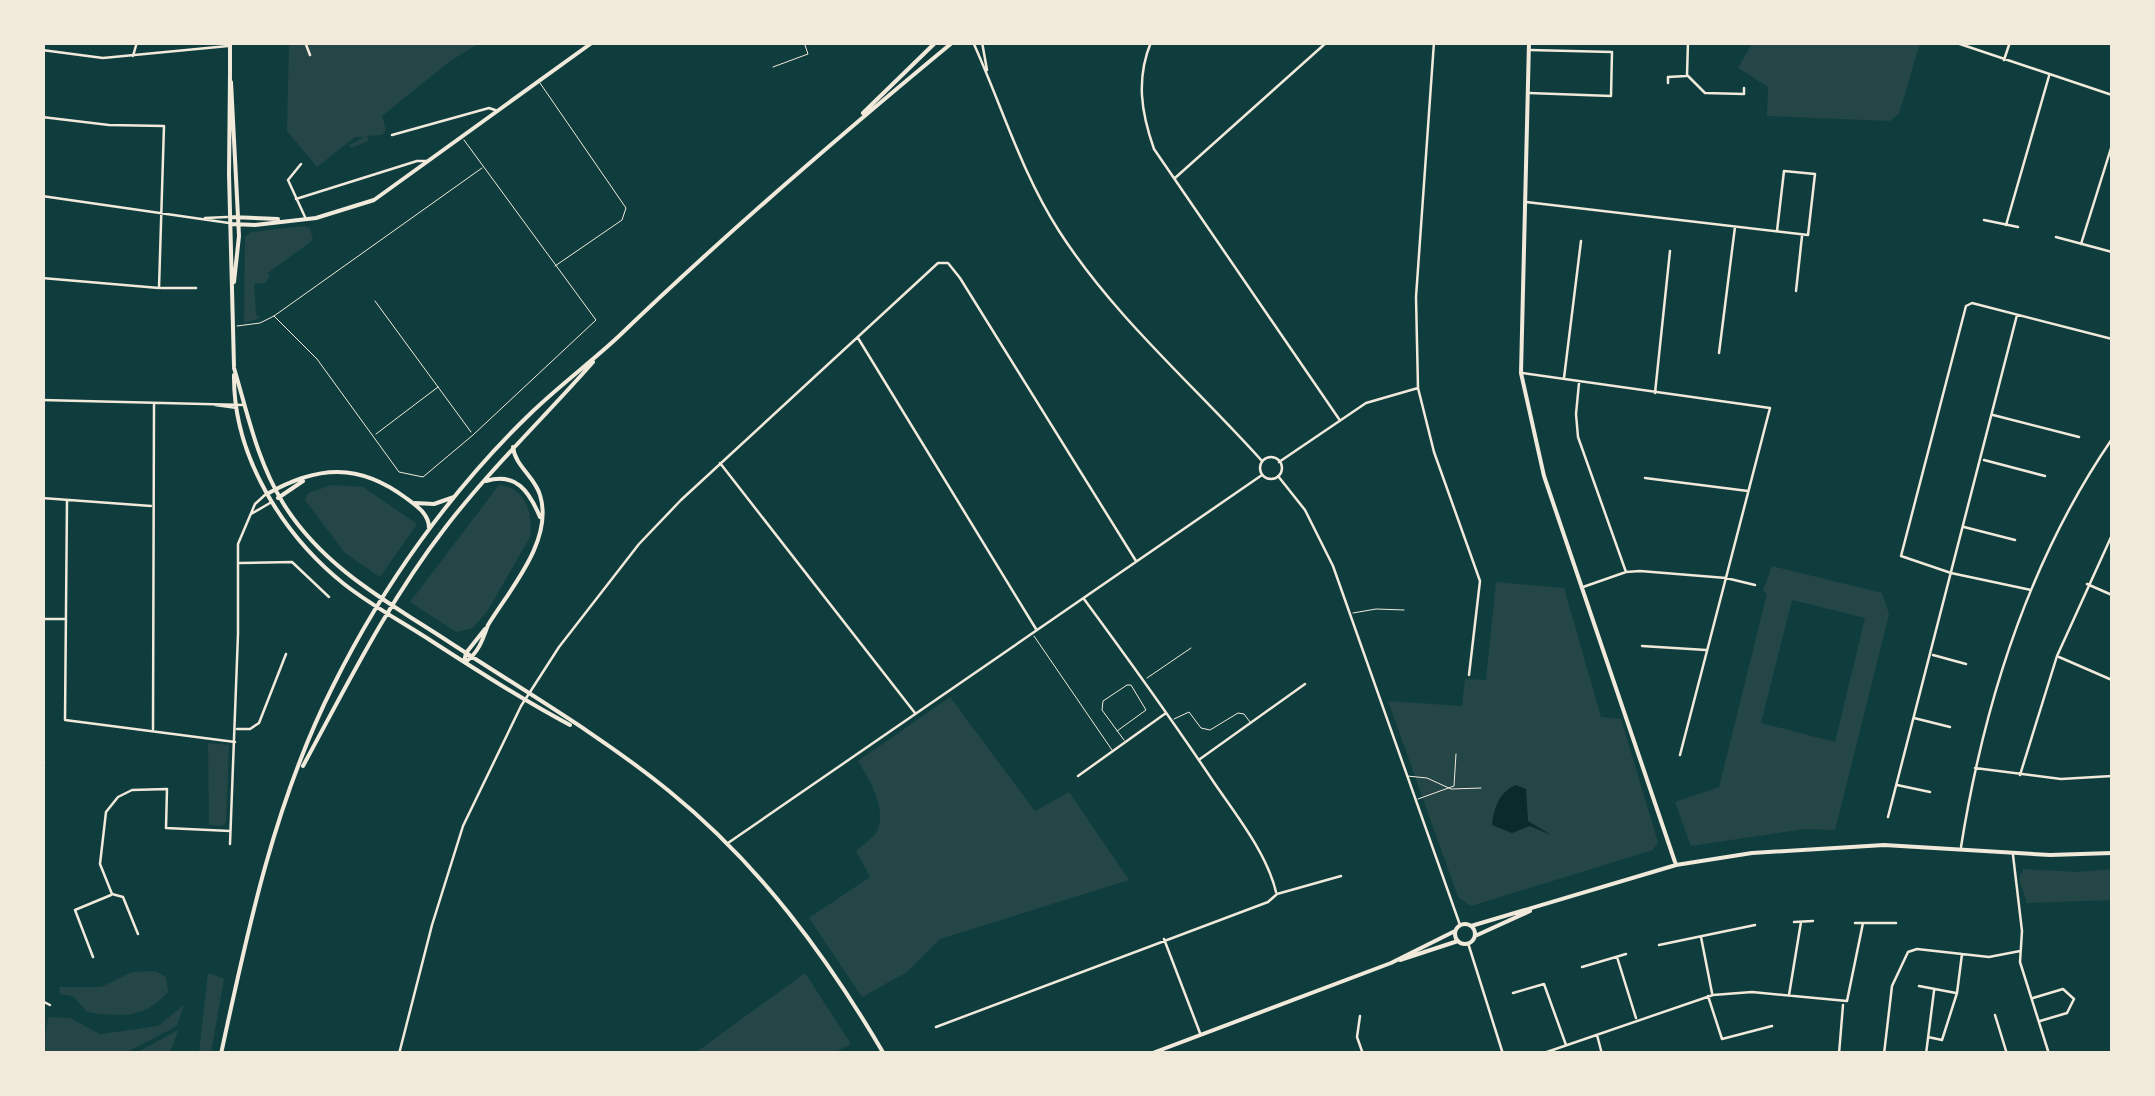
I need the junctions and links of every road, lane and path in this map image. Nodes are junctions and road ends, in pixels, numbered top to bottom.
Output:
1 (138, 42) edge
2 (306, 42) edge
3 (594, 42) edge
4 (804, 42) edge
5 (936, 42) edge
6 (953, 42) edge
7 (973, 42) edge
8 (982, 42) edge
9 (1151, 42) edge
10 (1327, 42) edge
11 (1434, 42) edge
12 (1529, 42) edge
13 (1688, 42) edge
14 (1954, 42) edge
15 (2010, 42) edge
16 (230, 44) edge
17 (42, 50) edge
18 (1529, 50) junction
19 (310, 56) dead end
20 (132, 57) junction
21 (2004, 60) junction
22 (774, 67) dead end
23 (230, 74) junction
24 (1687, 75) junction
25 (2049, 75) junction
26 (988, 76) junction
27 (540, 83) junction
28 (1668, 83) dead end
29 (1744, 88) dead end
30 (1527, 93) junction
31 (2112, 95) edge
32 (499, 112) junction
33 (42, 117) edge
34 (846, 130) junction
35 (392, 135) dead end
36 (462, 138) junction
37 (2112, 144) edge
38 (431, 161) junction
39 (301, 164) dead end
40 (484, 166) junction
41 (1174, 178) junction
42 (42, 196) edge
43 (296, 200) junction
44 (1524, 202) junction
45 (162, 212) junction
46 (239, 218) junction
47 (305, 219) junction
48 (230, 220) junction
49 (293, 220) junction
50 (1984, 220) dead end
51 (239, 225) junction
52 (2006, 225) junction
53 (1736, 227) junction
54 (2018, 228) dead end
55 (1777, 231) junction
56 (1802, 234) junction
57 (2056, 237) dead end
58 (1581, 241) dead end
59 (2080, 244) junction
60 (1670, 250) dead end
61 (2112, 252) edge
62 (555, 266) junction
63 (42, 278) edge
64 (160, 288) junction
65 (196, 288) dead end
66 (233, 290) junction
67 (1796, 292) dead end
68 (375, 301) dead end
69 (2018, 315) junction
70 (274, 316) junction
71 (234, 326) junction
72 (858, 338) junction
73 (2112, 339) edge
74 (603, 351) junction
75 (1719, 354) dead end
76 (234, 368) junction
77 (1522, 373) junction
78 (1564, 379) junction
79 (1580, 381) junction
80 (438, 387) junction
81 (1418, 388) junction
82 (1655, 393) junction
83 (42, 400) edge
84 (154, 405) junction
85 (236, 405) junction
86 (244, 405) junction
87 (1992, 415) junction
88 (1340, 421) junction
89 (473, 435) junction
90 (373, 436) junction
91 (2079, 437) dead end
92 (2112, 439) edge
93 (514, 448) junction
94 (1981, 459) junction
95 (1262, 461) junction
96 (1279, 462) junction
97 (720, 463) junction
98 (1262, 474) junction
99 (1278, 476) junction
100 (2045, 476) dead end
101 (307, 478) junction
102 (1645, 478) dead end
103 (481, 483) junction
104 (276, 489) junction
105 (1748, 491) junction
106 (267, 494) junction
107 (455, 496) junction
108 (280, 497) junction
109 (42, 498) edge
110 (68, 500) junction
111 (272, 502) junction
112 (410, 502) junction
113 (153, 506) junction
114 (250, 515) junction
115 (541, 519) junction
116 (1964, 526) junction
117 (428, 532) junction
118 (2112, 534) edge
119 (2015, 540) dead end
120 (1136, 562) junction
121 (238, 563) junction
122 (1626, 572) junction
123 (1951, 572) junction
124 (1726, 578) junction
125 (2087, 584) junction
126 (1755, 585) dead end
127 (1583, 587) junction
128 (2031, 590) junction
129 (2112, 595) edge
130 (330, 597) dead end
131 (1084, 598) junction
132 (1404, 610) dead end
133 (1350, 614) junction
134 (42, 619) edge
135 (66, 619) junction
136 (488, 625) junction
137 (1034, 632) junction
138 (1642, 646) dead end
139 (1190, 648) dead end
140 (1707, 650) junction
141 (466, 653) junction
142 (286, 654) dead end
143 (1931, 654) junction
144 (2057, 656) junction
145 (473, 657) junction
146 (464, 662) junction
147 (1966, 664) dead end
148 (1470, 676) dead end
149 (1144, 680) junction
150 (2112, 680) edge
151 (1305, 684) dead end
152 (530, 694) junction
153 (525, 701) junction
154 (1166, 712) junction
155 (916, 714) junction
156 (1914, 718) junction
157 (1172, 720) junction
158 (1250, 723) junction
159 (1950, 727) dead end
160 (235, 729) junction
161 (153, 731) junction
162 (1117, 731) junction
163 (588, 734) junction
164 (235, 742) junction
165 (1126, 743) junction
166 (1114, 752) junction
167 (1456, 754) dead end
168 (1680, 755) dead end
169 (1199, 760) junction
170 (1973, 768) junction
171 (1078, 776) dead end
172 (1407, 776) junction
173 (2020, 776) junction
174 (2112, 776) edge
175 (294, 784) junction
176 (1897, 784) junction
177 (1482, 788) dead end
178 (1451, 789) junction
179 (1930, 792) dead end
180 (1416, 800) junction
181 (1888, 817) dead end
182 (231, 831) junction
183 (230, 844) dead end
184 (726, 844) junction
185 (1960, 848) junction
186 (2012, 853) junction
187 (2112, 853) edge
188 (1676, 865) junction
189 (1341, 876) dead end
190 (112, 894) junction
191 (1277, 894) junction
192 (1538, 907) junction
193 (1812, 921) dead end
194 (1794, 922) dead end
195 (1801, 922) junction
196 (1855, 922) dead end
197 (1864, 922) junction
198 (1460, 924) junction
199 (1896, 924) dead end
200 (1755, 925) dead end
201 (1471, 926) junction
202 (1455, 931) junction
203 (138, 934) dead end
204 (1475, 936) junction
205 (1700, 936) junction
206 (1164, 940) junction
207 (1458, 941) junction
208 (1468, 943) junction
209 (1659, 945) dead end
210 (2020, 951) junction
211 (1626, 954) dead end
212 (1962, 954) junction
213 (93, 957) dead end
214 (1616, 957) junction
215 (1390, 962) junction
216 (1582, 967) dead end
217 (1919, 986) dead end
218 (1934, 990) junction
219 (1513, 993) dead end
220 (1957, 994) junction
221 (1710, 995) junction
222 (1788, 996) junction
223 (2031, 998) junction
224 (42, 1001) edge
225 (1843, 1002) junction
226 (50, 1005) dead end
227 (1360, 1016) dead end
228 (1995, 1016) dead end
229 (1637, 1020) junction
230 (2038, 1021) junction
231 (1772, 1026) dead end
232 (936, 1027) dead end
233 (1596, 1034) junction
234 (1200, 1035) junction
235 (1928, 1038) junction
236 (1566, 1045) junction
237 (221, 1054) edge
238 (399, 1054) edge
239 (884, 1054) edge
240 (1150, 1054) edge
241 (1363, 1054) edge
242 (1503, 1054) edge
243 (1541, 1054) edge
244 (1602, 1054) edge
245 (1839, 1054) edge
246 (1884, 1054) edge
247 (1926, 1054) edge
248 (2007, 1054) edge
249 (2049, 1054) edge

1 - 20 street
2 - 19 street
3 - 27 street
4 - 22 lane
5 - 34 street
6 - 34 street
7 - 26 street
8 - 26 street
9 - 41 street
10 - 41 street
11 - 81 street
12 - 18 street
13 - 24 street
14 - 21 street
15 - 21 street
16 - 20 street
16 - 23 street
17 - 20 street
18 - 30 street
18 - 30 street
21 - 25 street
23 - 46 street
23 - 48 street
24 - 28 street
24 - 29 street
25 - 31 street
25 - 52 street
26 - 95 street
27 - 32 street
27 - 62 lane
30 - 44 street
32 - 35 street
32 - 36 street
33 - 45 street
34 - 74 street
36 - 38 street
36 - 40 lane
37 - 59 street
38 - 43 street
38 - 47 street
39 - 43 street
40 - 62 lane
40 - 70 lane
41 - 88 street
42 - 45 street
43 - 47 street
44 - 53 street
44 - 77 street
45 - 48 street
45 - 64 street
46 - 48 street
46 - 49 street
46 - 51 street
47 - 49 street
48 - 51 street
48 - 66 street
49 - 51 street
50 - 52 street
51 - 66 street
52 - 54 street
53 - 55 street
53 - 75 street
55 - 56 street
55 - 56 street
56 - 67 street
57 - 59 street
58 - 78 street
59 - 61 street
60 - 82 street
62 - 89 lane
63 - 64 street
64 - 65 street
66 - 71 street
68 - 80 lane
69 - 73 street
69 - 87 street
69 - 123 street
70 - 71 lane
70 - 90 lane
71 - 76 street
72 - 97 street
72 - 120 street
72 - 137 street
74 - 93 street
74 - 107 street
76 - 85 street
76 - 86 street
77 - 78 street
77 - 127 street
78 - 79 street
79 - 82 street
79 - 122 street
80 - 89 lane
80 - 90 lane
81 - 88 street
81 - 148 street
82 - 105 street
83 - 84 street
84 - 85 street
84 - 113 street
85 - 86 street
85 - 106 street
86 - 104 street
87 - 91 street
87 - 94 street
88 - 96 street
89 - 90 lane
92 - 128 street
93 - 103 street
93 - 115 street
94 - 100 street
94 - 116 street
95 - 96 street
95 - 98 street
96 - 99 street
97 - 152 street
97 - 155 street
98 - 99 street
98 - 120 street
99 - 133 street
101 - 104 street
101 - 108 street
101 - 112 street
102 - 105 street
103 - 115 street
103 - 175 street
104 - 106 street
104 - 108 street
105 - 124 street
106 - 111 street
106 - 114 street
107 - 112 street
107 - 117 street
108 - 111 street
108 - 141 street
109 - 110 street
110 - 113 street
110 - 135 street
111 - 114 street
111 - 146 street
112 - 117 street
113 - 161 street
114 - 121 street
115 - 136 street
116 - 119 street
116 - 123 street
117 - 175 street
118 - 125 street
120 - 131 street
121 - 130 street
121 - 160 street
122 - 124 street
122 - 127 street
123 - 128 street
123 - 143 street
124 - 126 street
124 - 140 street
125 - 129 street
125 - 144 street
127 - 188 street
128 - 170 street
131 - 137 street
131 - 149 street
132 - 133 lane
133 - 172 street
134 - 135 street
135 - 161 street
136 - 141 street
136 - 145 street
137 - 155 street
137 - 166 lane
138 - 140 street
139 - 149 lane
140 - 168 street
141 - 145 street
141 - 146 street
142 - 160 street
143 - 147 street
143 - 156 street
144 - 150 street
144 - 173 street
145 - 146 street
145 - 152 street
146 - 153 street
149 - 154 street
151 - 158 street
152 - 153 street
152 - 163 street
153 - 163 street
153 - 238 street
154 - 157 street
154 - 165 street
155 - 184 street
156 - 159 street
156 - 176 street
157 - 158 lane
157 - 169 street
158 - 169 street
160 - 164 street
161 - 164 street
162 - 162 lane
162 - 165 lane
163 - 184 street
164 - 182 street
165 - 166 street
166 - 171 street
167 - 178 lane
169 - 191 street
170 - 173 street
170 - 185 street
172 - 178 lane
172 - 180 street
173 - 174 street
175 - 237 street
176 - 179 street
176 - 181 street
177 - 178 lane
178 - 180 lane
180 - 198 street
182 - 183 street
182 - 190 street
184 - 239 street
185 - 186 street
185 - 188 street
186 - 187 street
186 - 210 street
188 - 192 street
189 - 191 street
190 - 203 street
190 - 213 street
191 - 206 street
192 - 201 street
192 - 204 street
193 - 195 street
194 - 195 street
195 - 222 street
196 - 197 street
197 - 199 street
197 - 225 street
198 - 201 street
198 - 202 street
200 - 205 street
201 - 204 street
202 - 207 street
202 - 215 street
204 - 208 street
205 - 209 street
205 - 221 street
206 - 232 street
206 - 234 street
207 - 208 street
207 - 215 street
208 - 242 street
210 - 212 street
210 - 223 street
211 - 214 street
212 - 220 street
212 - 246 street
214 - 216 street
214 - 229 street
215 - 234 street
217 - 218 street
218 - 220 street
218 - 235 street
219 - 236 street
220 - 235 street
221 - 222 street
221 - 229 street
221 - 231 street
222 - 225 street
223 - 230 street
223 - 230 street
224 - 226 street
225 - 245 street
227 - 241 street
228 - 248 street
229 - 233 street
230 - 249 street
233 - 236 street
233 - 244 street
234 - 240 street
235 - 247 street
236 - 243 street

